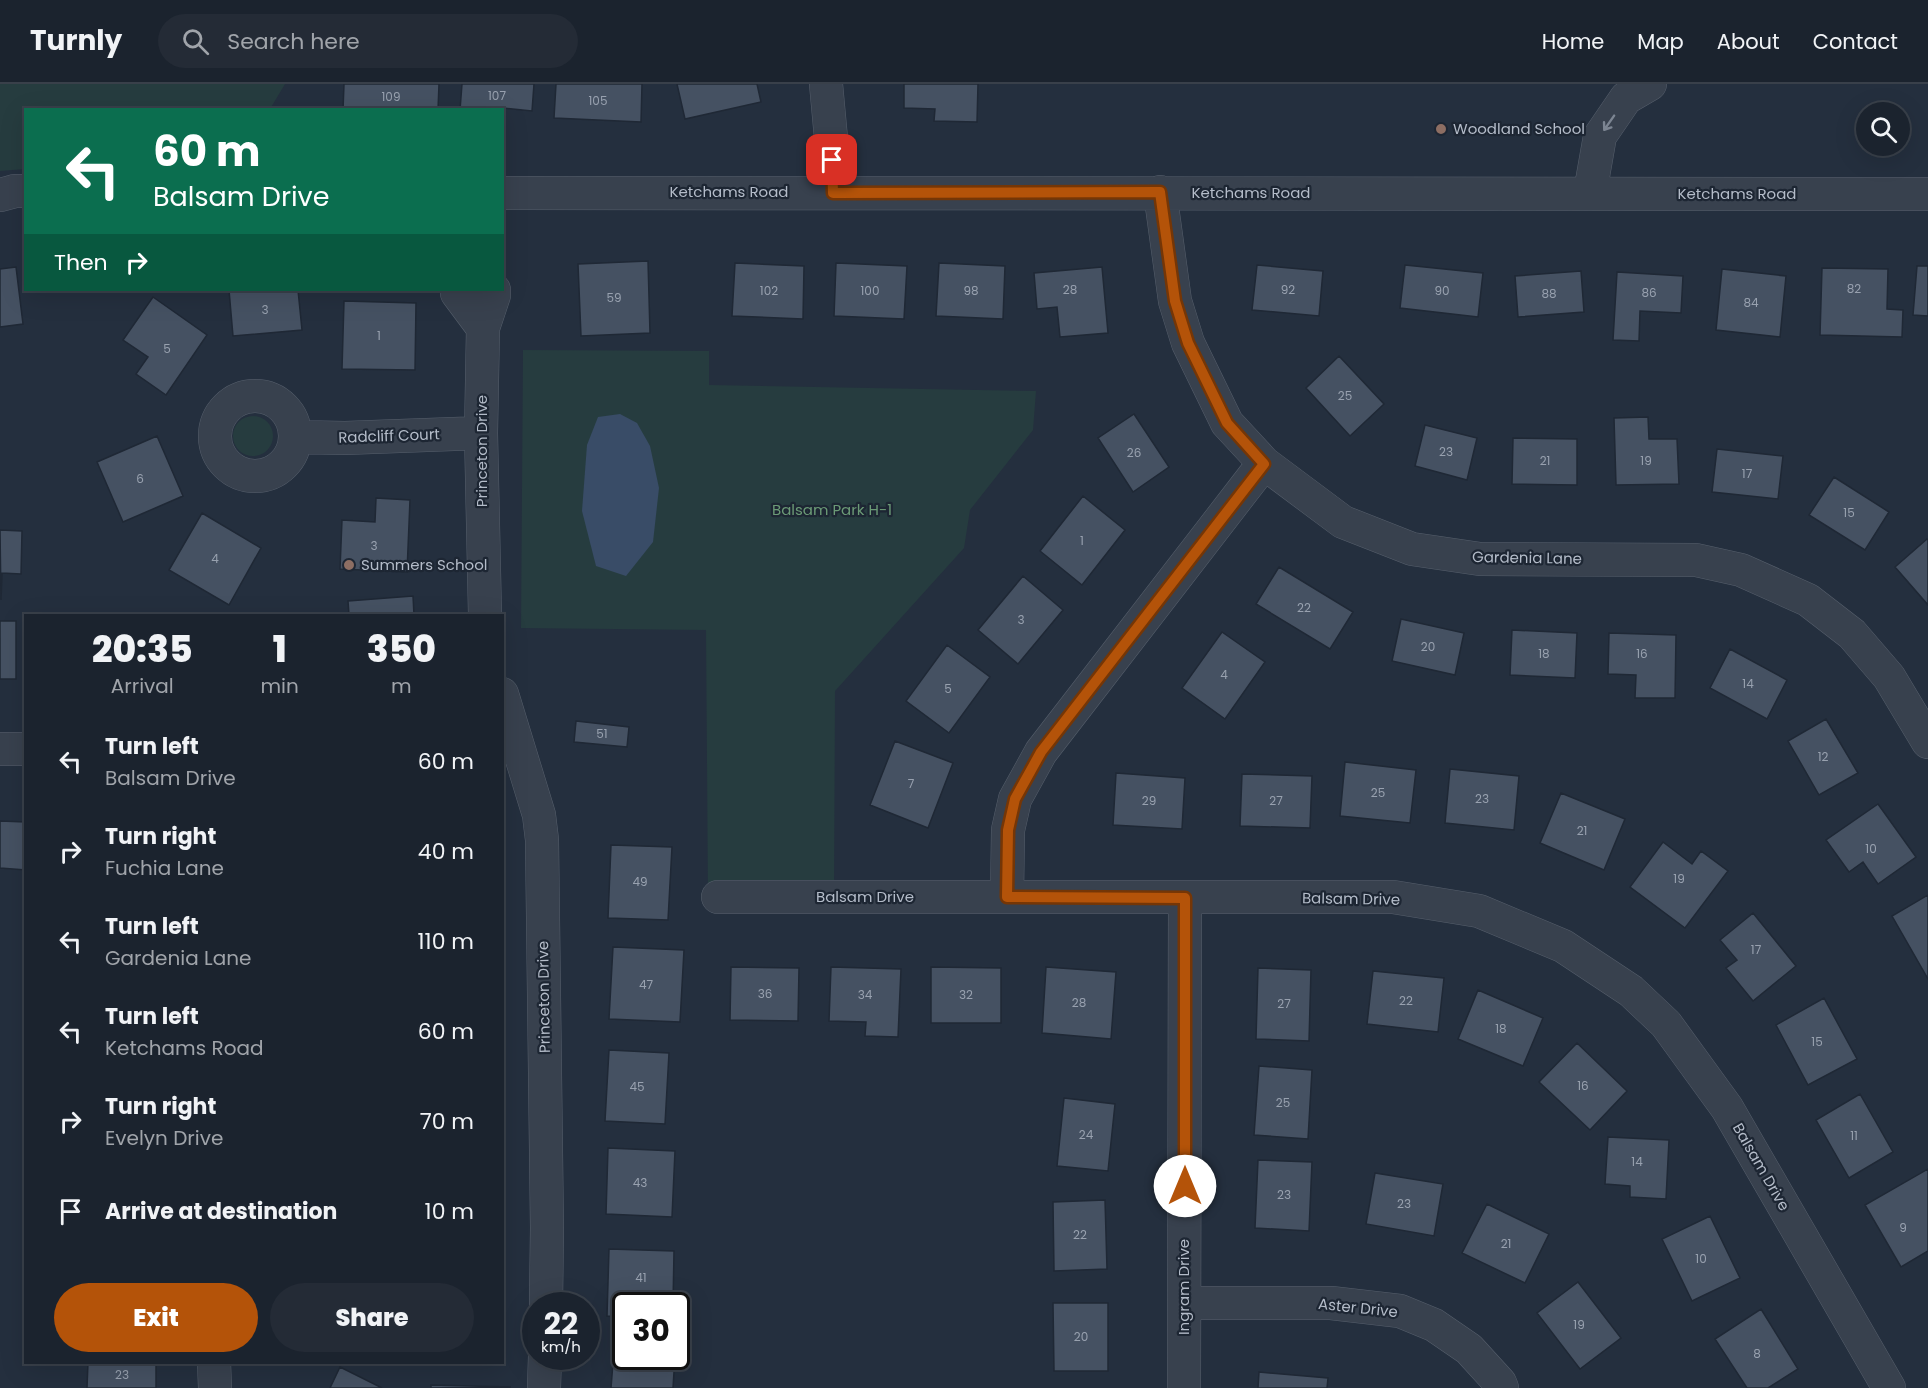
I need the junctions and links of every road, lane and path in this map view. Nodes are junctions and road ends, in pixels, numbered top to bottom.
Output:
1 (826, 84) edge
2 (1650, 84) edge
3 (24, 191) edge
4 (1160, 192) junction
5 (504, 193) edge
6 (833, 193) junction
7 (1590, 193) junction
8 (1928, 194) edge
9 (0, 195) edge
10 (458, 291) edge
11 (494, 291) edge
12 (483, 328) junction
13 (481, 433) junction
14 (296, 437) dead end
15 (1264, 464) junction
16 (485, 614) edge
17 (504, 700) edge
18 (1928, 742) edge
19 (0, 749) edge
20 (24, 749) edge
21 (718, 897) dead end
22 (1007, 897) junction
23 (1185, 898) junction
24 (546, 1292) edge
25 (1185, 1302) junction
26 (214, 1364) edge
27 (545, 1370) edge
28 (214, 1388) edge
29 (544, 1388) edge
30 (1184, 1388) edge
31 (1502, 1388) edge
32 (1890, 1388) edge

1 - 6 street
2 -> 7 street
3 - 9 street
4 - 6 street, Ketchams Road
4 - 7 street, Ketchams Road
4 - 15 street, Gardenia Lane
5 - 6 street, Ketchams Road
7 - 8 street, Ketchams Road
10 - 12 street
11 - 12 street, Princeton Drive
12 - 13 street, Princeton Drive
13 - 14 street, Radcliff Court
13 - 16 street, Princeton Drive
15 - 18 street, Gardenia Lane
15 - 22 street
17 - 24 street, Princeton Drive
19 - 20 street
21 - 22 street, Balsam Drive
22 - 23 street, Balsam Drive
23 - 25 street, Ingram Drive
23 - 32 street, Balsam Drive
25 - 30 street, Ingram Drive
25 - 31 street, Aster Drive
26 - 28 street
27 - 29 street

